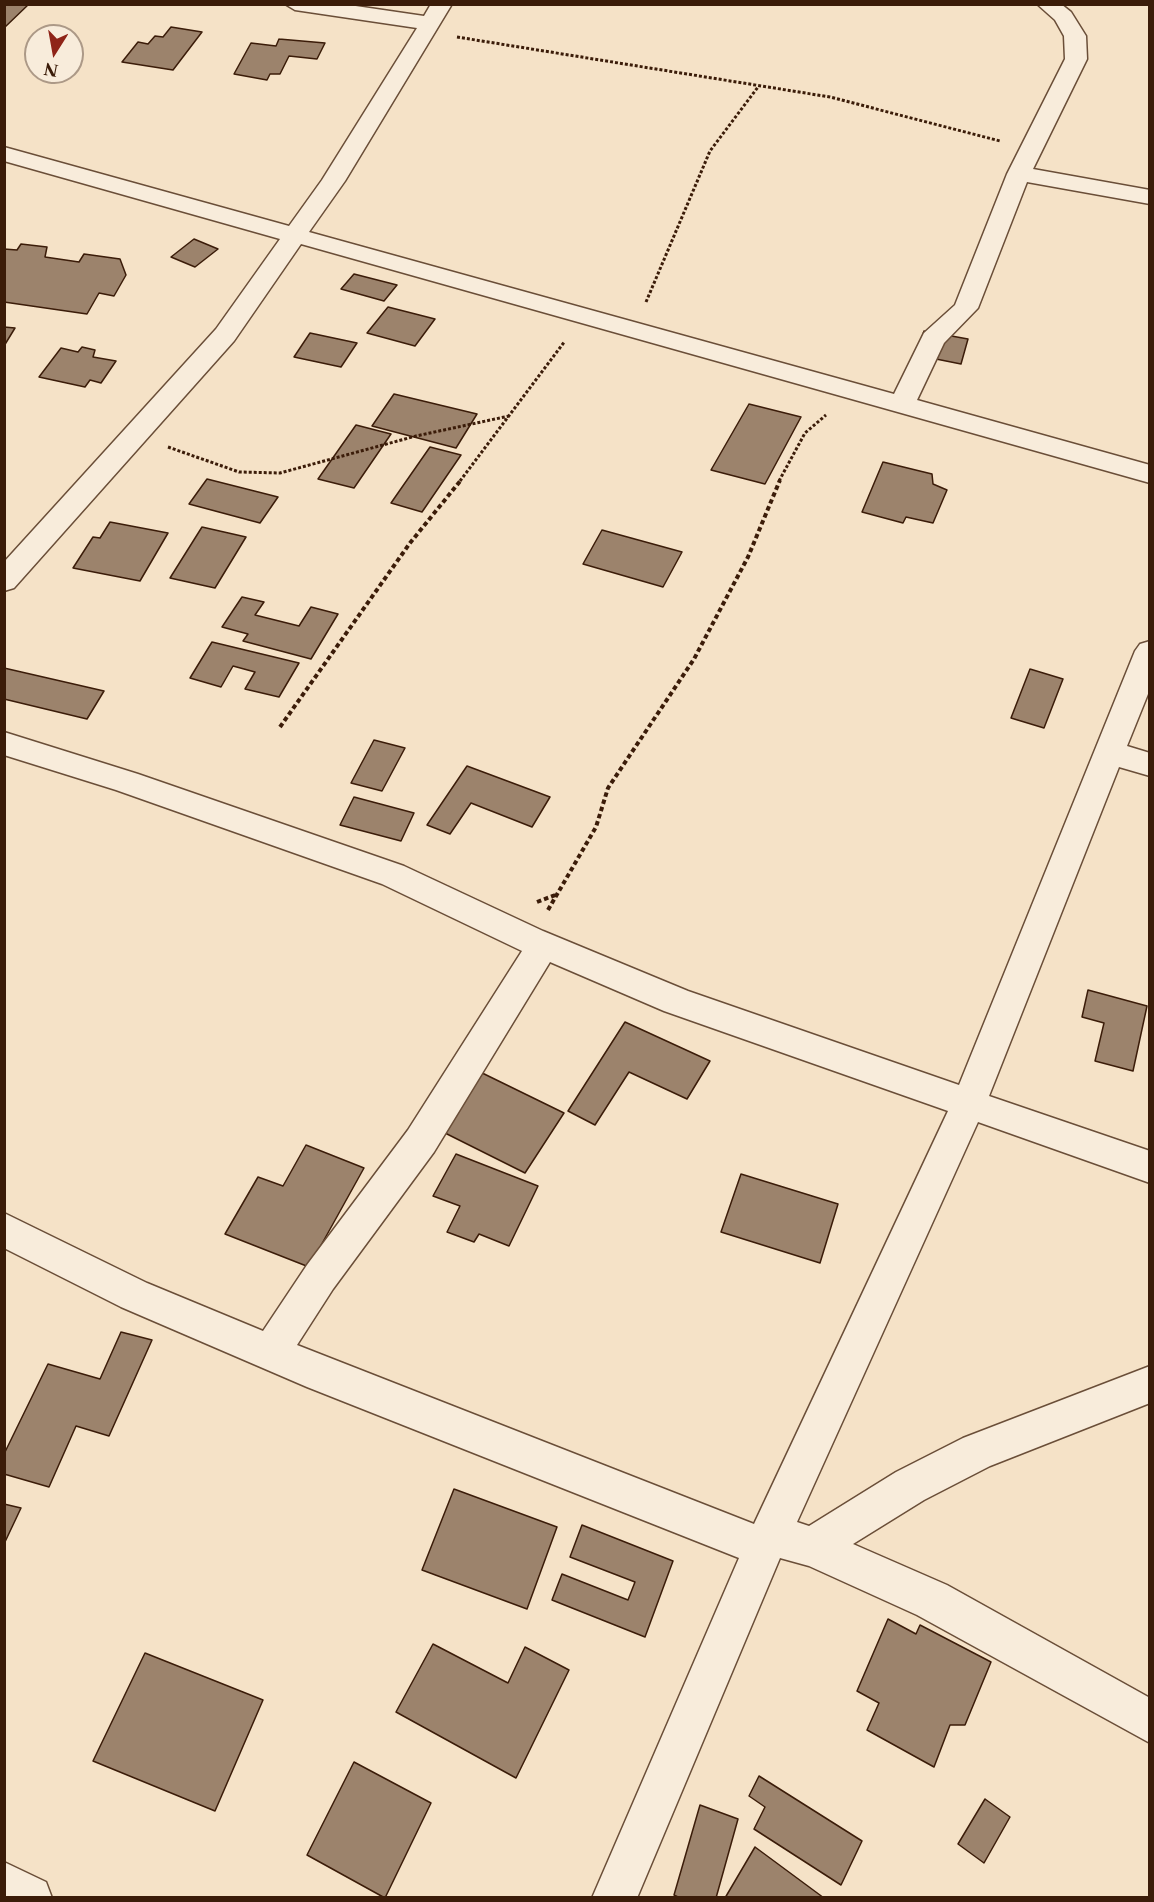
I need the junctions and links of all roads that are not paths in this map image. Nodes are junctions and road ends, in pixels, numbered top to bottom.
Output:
1 (295, 4) edge
2 (442, 4) edge
3 (1047, 4) edge
4 (429, 28) junction
5 (4, 153) edge
6 (1019, 174) junction
7 (1149, 197) edge
8 (297, 236) junction
9 (901, 406) junction
10 (1149, 474) edge
11 (4, 580) edge
12 (1149, 651) edge
13 (4, 743) edge
14 (1111, 753) junction
15 (1149, 765) edge
16 (537, 943) junction
17 (969, 1103) junction
18 (1149, 1167) edge
19 (4, 1229) edge
20 (272, 1352) junction
21 (1149, 1384) edge
22 (768, 1541) junction
23 (812, 1547) junction
24 (1149, 1722) edge
25 (4, 1884) edge
26 (30, 1898) edge
27 (614, 1898) edge

1 - 4 street
2 - 4 street
3 - 6 street
4 - 8 street
5 - 8 street
6 - 7 street
6 - 9 street
8 - 9 street
8 - 11 street
9 - 10 street
12 - 14 street
13 - 16 street
14 - 15 street
14 - 17 street
16 - 17 street
16 - 20 street
17 - 18 street
17 - 22 street
19 - 20 street
20 - 22 street
21 - 23 street
22 - 23 street
22 - 27 street
23 - 24 street
25 - 26 street

